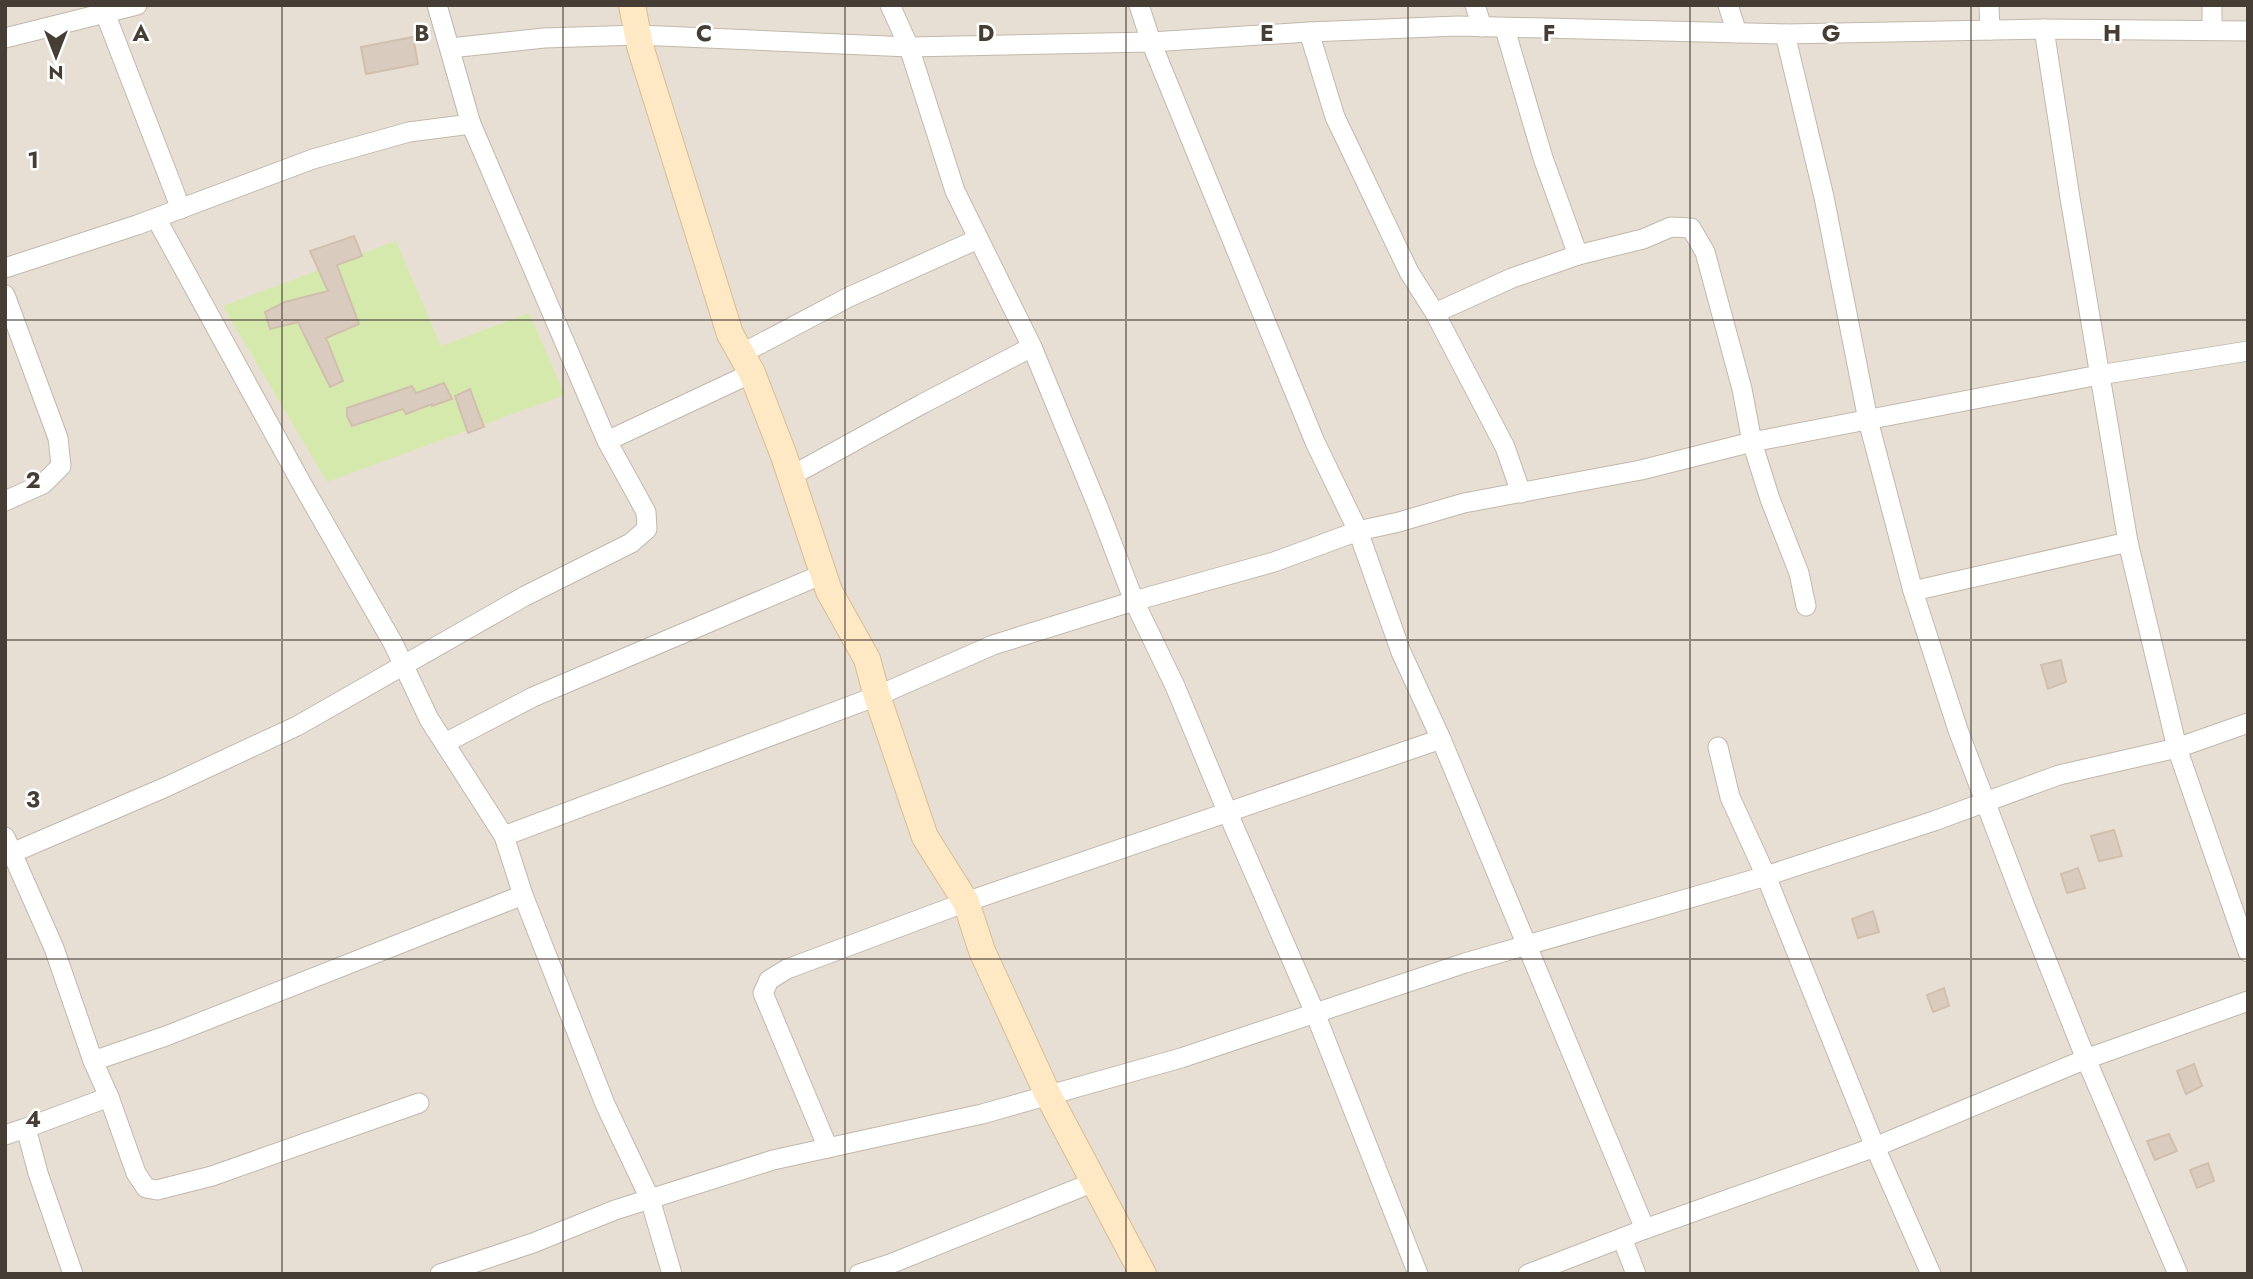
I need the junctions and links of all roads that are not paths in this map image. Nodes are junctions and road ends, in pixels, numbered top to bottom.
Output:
1 (137, 5) edge
2 (437, 5) edge
3 (632, 5) edge
4 (890, 5) edge
5 (1139, 5) edge
6 (1475, 5) edge
7 (1728, 5) edge
8 (1989, 5) edge
9 (2212, 5) edge
10 (105, 13) junction
11 (1482, 27) junction
12 (1505, 29) junction
13 (2044, 29) junction
14 (1990, 30) junction
15 (2212, 30) junction
16 (2248, 31) edge
17 (1309, 32) junction
18 (1737, 33) junction
19 (1785, 34) junction
20 (638, 35) junction
21 (5, 38) edge
22 (1151, 42) junction
23 (909, 47) junction
24 (450, 48) junction
25 (471, 124) junction
26 (181, 209) junction
27 (156, 218) junction
28 (978, 239) junction
29 (1578, 255) junction
30 (5, 268) edge
31 (5, 295) edge
32 (1435, 313) junction
33 (1032, 347) junction
34 (2248, 351) edge
35 (746, 363) junction
36 (2099, 375) junction
37 (1868, 420) junction
38 (607, 441) junction
39 (1752, 442) junction
40 (791, 476) junction
41 (1521, 493) junction
42 (5, 501) edge
43 (1359, 531) junction
44 (2128, 542) junction
45 (823, 574) junction
46 (1913, 591) junction
47 (1134, 601) junction
48 (1807, 606) dead end
49 (403, 664) junction
50 (877, 696) junction
51 (2248, 723) edge
52 (1441, 739) junction
53 (445, 743) junction
54 (1717, 747) dead end
55 (2177, 748) junction
56 (1984, 802) junction
57 (1227, 811) junction
58 (504, 836) junction
59 (8, 848) edge
60 (1766, 876) junction
61 (523, 895) junction
62 (966, 902) junction
63 (1528, 946) junction
64 (2248, 952) edge
65 (2248, 1001) edge
66 (1315, 1013) junction
67 (2086, 1059) junction
68 (93, 1061) junction
69 (1048, 1095) junction
70 (109, 1097) junction
71 (419, 1103) dead end
72 (26, 1128) junction
73 (5, 1135) edge
74 (1875, 1147) junction
75 (828, 1148) junction
76 (1094, 1182) junction
77 (650, 1199) junction
78 (1645, 1229) junction
79 (1622, 1238) junction
80 (893, 1269) edge
81 (73, 1274) edge
82 (440, 1274) edge
83 (672, 1274) edge
84 (859, 1274) edge
85 (1143, 1274) edge
86 (1418, 1274) edge
87 (1528, 1274) edge
88 (1636, 1274) edge
89 (1931, 1274) edge
90 (2178, 1274) edge

1 - 10 street
2 - 24 street
3 - 20 main road
4 - 23 street
5 - 22 street
6 - 11 street
7 - 18 street
8 - 14 street
9 - 15 street
10 - 21 street
10 - 26 street
11 - 12 street
11 - 17 street
12 - 18 street
12 - 29 street
13 - 14 street
13 - 15 street
13 - 36 street
14 - 19 street
15 - 16 street
17 - 22 street
17 - 32 street
18 - 19 street
19 - 37 street
20 - 23 street
20 - 24 street
20 - 35 main road
22 - 23 street
22 - 43 street
23 - 28 street
24 - 25 street
25 - 26 street
25 - 38 street
26 - 27 street
27 - 30 street
27 - 49 street
28 - 33 street
28 - 35 street
29 - 32 street
29 - 39 street
31 - 42 street
32 - 41 street
33 - 40 street
33 - 47 street
34 - 36 street
35 - 38 street
35 - 40 main road
36 - 37 street
36 - 44 street
37 - 39 street
37 - 46 street
38 - 49 street
39 - 41 street
39 - 48 street
40 - 45 main road
41 - 43 street
43 - 47 street
43 - 52 street
44 - 46 street
44 - 55 street
45 - 50 main road
45 - 53 street
46 - 56 street
47 - 50 street
47 - 57 street
49 - 53 street
49 - 59 street
50 - 58 street
50 - 62 main road
51 - 55 street
52 - 57 street
52 - 63 street
53 - 58 street
54 - 60 street
55 - 56 street
55 - 64 street
56 - 60 street
56 - 67 street
57 - 62 street
57 - 66 street
58 - 61 street
59 - 68 street
60 - 63 street
60 - 74 street
61 - 68 street
61 - 77 street
62 - 69 main road
62 - 75 street
63 - 66 street
63 - 78 street
65 - 67 street
66 - 69 street
66 - 86 street
67 - 74 street
67 - 90 street
68 - 70 street
69 - 75 street
69 - 76 main road
70 - 71 street
70 - 72 street
72 - 73 street
72 - 81 street
74 - 78 street
74 - 89 street
75 - 77 street
76 - 80 street
76 - 85 main road
77 - 82 street
77 - 83 street
78 - 79 street
79 - 87 street
79 - 88 street
80 - 84 street

